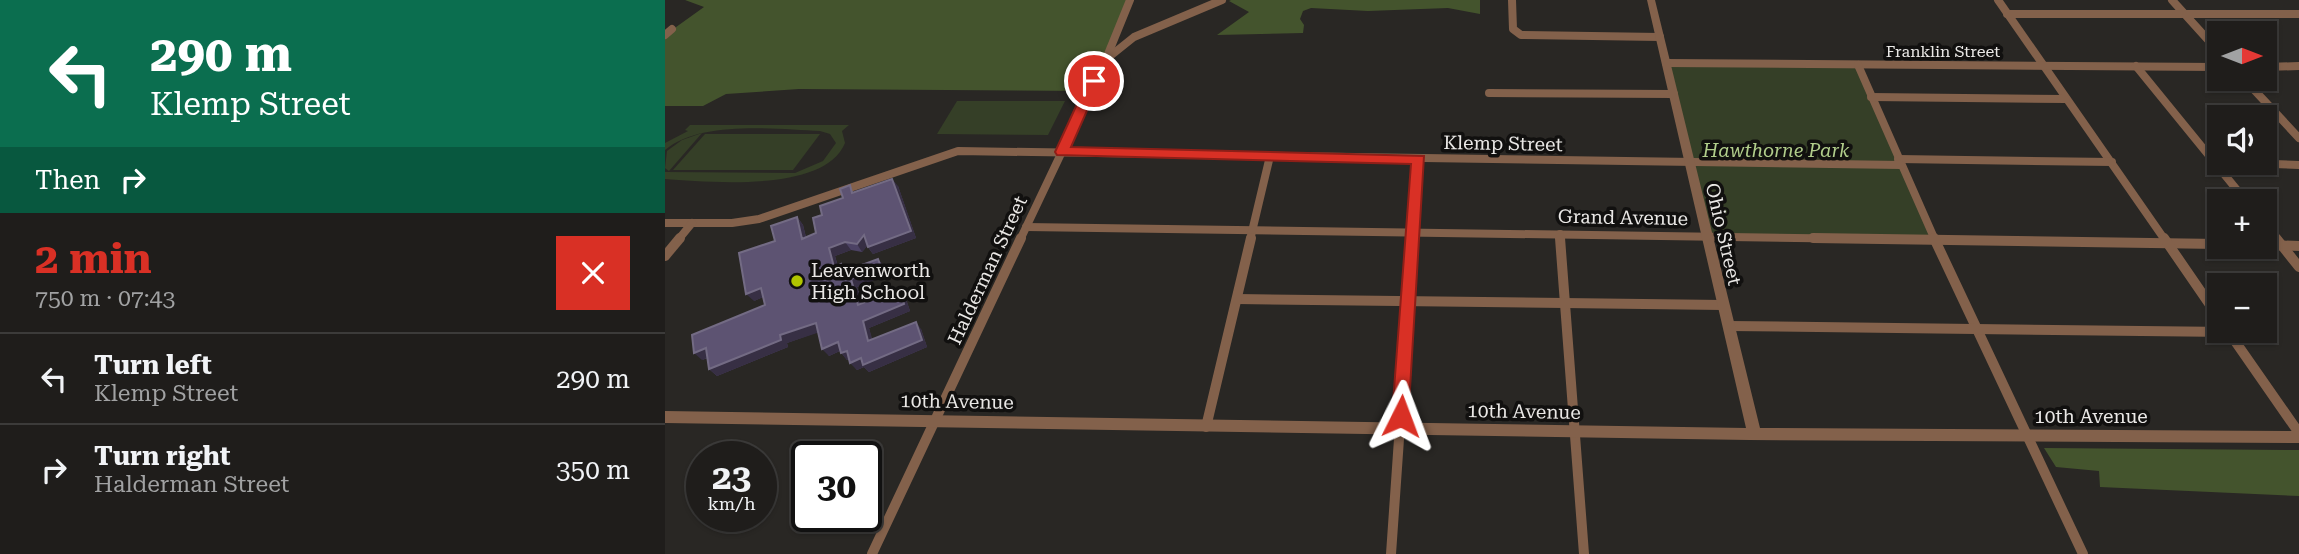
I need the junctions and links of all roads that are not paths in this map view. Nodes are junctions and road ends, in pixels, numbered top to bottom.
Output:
1 (1130, 0) edge
2 (1222, 0) edge
3 (1512, 0) edge
4 (1651, 0) edge
5 (1998, 0) edge
6 (2172, 0) edge
7 (2007, 13) junction
8 (2185, 14) junction
9 (2299, 14) edge
10 (669, 29) edge
11 (1117, 32) junction
12 (665, 35) edge
13 (1134, 37) junction
14 (1660, 37) junction
15 (2207, 39) edge
16 (1106, 60) junction
17 (1666, 63) junction
18 (1858, 65) junction
19 (2044, 65) junction
20 (2136, 66) junction
21 (2207, 66) edge
22 (2277, 66) edge
23 (2299, 66) edge
24 (2254, 91) edge
25 (1489, 93) dead end
26 (1674, 94) junction
27 (1871, 97) junction
28 (2066, 99) junction
29 (2299, 138) edge
30 (2207, 149) edge
31 (1062, 152) junction
32 (1270, 156) junction
33 (1419, 159) junction
34 (1900, 162) junction
35 (2112, 162) junction
36 (1690, 163) junction
37 (2277, 164) edge
38 (2299, 165) edge
39 (665, 223) edge
40 (692, 223) junction
41 (1026, 227) junction
42 (1252, 230) junction
43 (1412, 233) junction
44 (1560, 234) junction
45 (1706, 235) junction
46 (1934, 239) junction
47 (2277, 240) edge
48 (2169, 244) junction
49 (2207, 244) edge
50 (2277, 246) edge
51 (2282, 246) junction
52 (2299, 246) edge
53 (665, 256) edge
54 (2299, 267) edge
55 (1237, 299) junction
56 (1408, 300) junction
57 (2207, 300) edge
58 (1566, 302) junction
59 (1723, 305) junction
60 (1729, 326) junction
61 (1976, 329) junction
62 (2207, 331) edge
63 (2237, 343) edge
64 (665, 417) edge
65 (936, 419) junction
66 (1206, 427) junction
67 (1400, 429) junction
68 (1575, 431) junction
69 (1754, 434) junction
70 (2027, 435) junction
71 (2299, 435) edge
72 (872, 554) edge
73 (1391, 554) edge
74 (1584, 554) edge
75 (2083, 554) edge

1 - 11 street, Halderman Street
2 - 13 street
3 - 14 street
4 - 14 street, Ohio Street
5 - 7 street
6 - 8 street
7 - 8 street
7 - 19 street
8 - 9 street
8 - 15 street
10 - 12 street
11 - 13 street
11 - 16 street, Halderman Street
13 - 16 street
14 - 17 street, Ohio Street
16 - 31 street, Halderman Street
17 - 18 street, Franklin Street
17 - 26 street, Ohio Street
18 - 19 street, Franklin Street
18 - 27 street
19 - 20 street, Franklin Street
19 - 28 street
20 - 21 street, Franklin Street
20 - 30 street
22 - 23 street
24 - 29 street
25 - 26 street
26 - 36 street, Ohio Street
27 - 28 street
27 - 34 street
28 - 35 street
31 - 32 street, Klemp Street
31 - 40 street
31 - 41 street, Halderman Street
32 - 33 street, Klemp Street
32 - 42 street
33 - 36 street, Klemp Street
33 - 43 street
34 - 35 street, Klemp Street
34 - 36 street, Klemp Street
34 - 46 street
35 - 48 street
36 - 45 street, Ohio Street
37 - 38 street
39 - 40 street
40 - 53 street
41 - 42 street, Grand Avenue
41 - 65 street, Halderman Street
42 - 43 street, Grand Avenue
42 - 55 street
43 - 44 street, Grand Avenue
43 - 56 street
44 - 45 street, Grand Avenue
44 - 58 street
45 - 46 street, Grand Avenue
45 - 59 street, Ohio Street
46 - 48 street, Grand Avenue
46 - 61 street
47 - 51 street
48 - 49 street, Grand Avenue
48 - 57 street
50 - 51 street
51 - 52 street
51 - 54 street
55 - 56 street
55 - 66 street
56 - 58 street
56 - 67 street
58 - 59 street
58 - 68 street
59 - 60 street, Ohio Street
60 - 61 street
60 - 69 street, Ohio Street
61 - 62 street
61 - 70 street
63 - 71 street
64 - 65 street, 10th Avenue
65 - 66 street, 10th Avenue
65 - 72 street, Halderman Street
66 - 67 street, 10th Avenue
67 - 68 street, 10th Avenue
67 - 73 street
68 - 69 street, 10th Avenue
68 - 74 street
69 - 70 street, 10th Avenue
70 - 71 street, 10th Avenue
70 - 75 street

